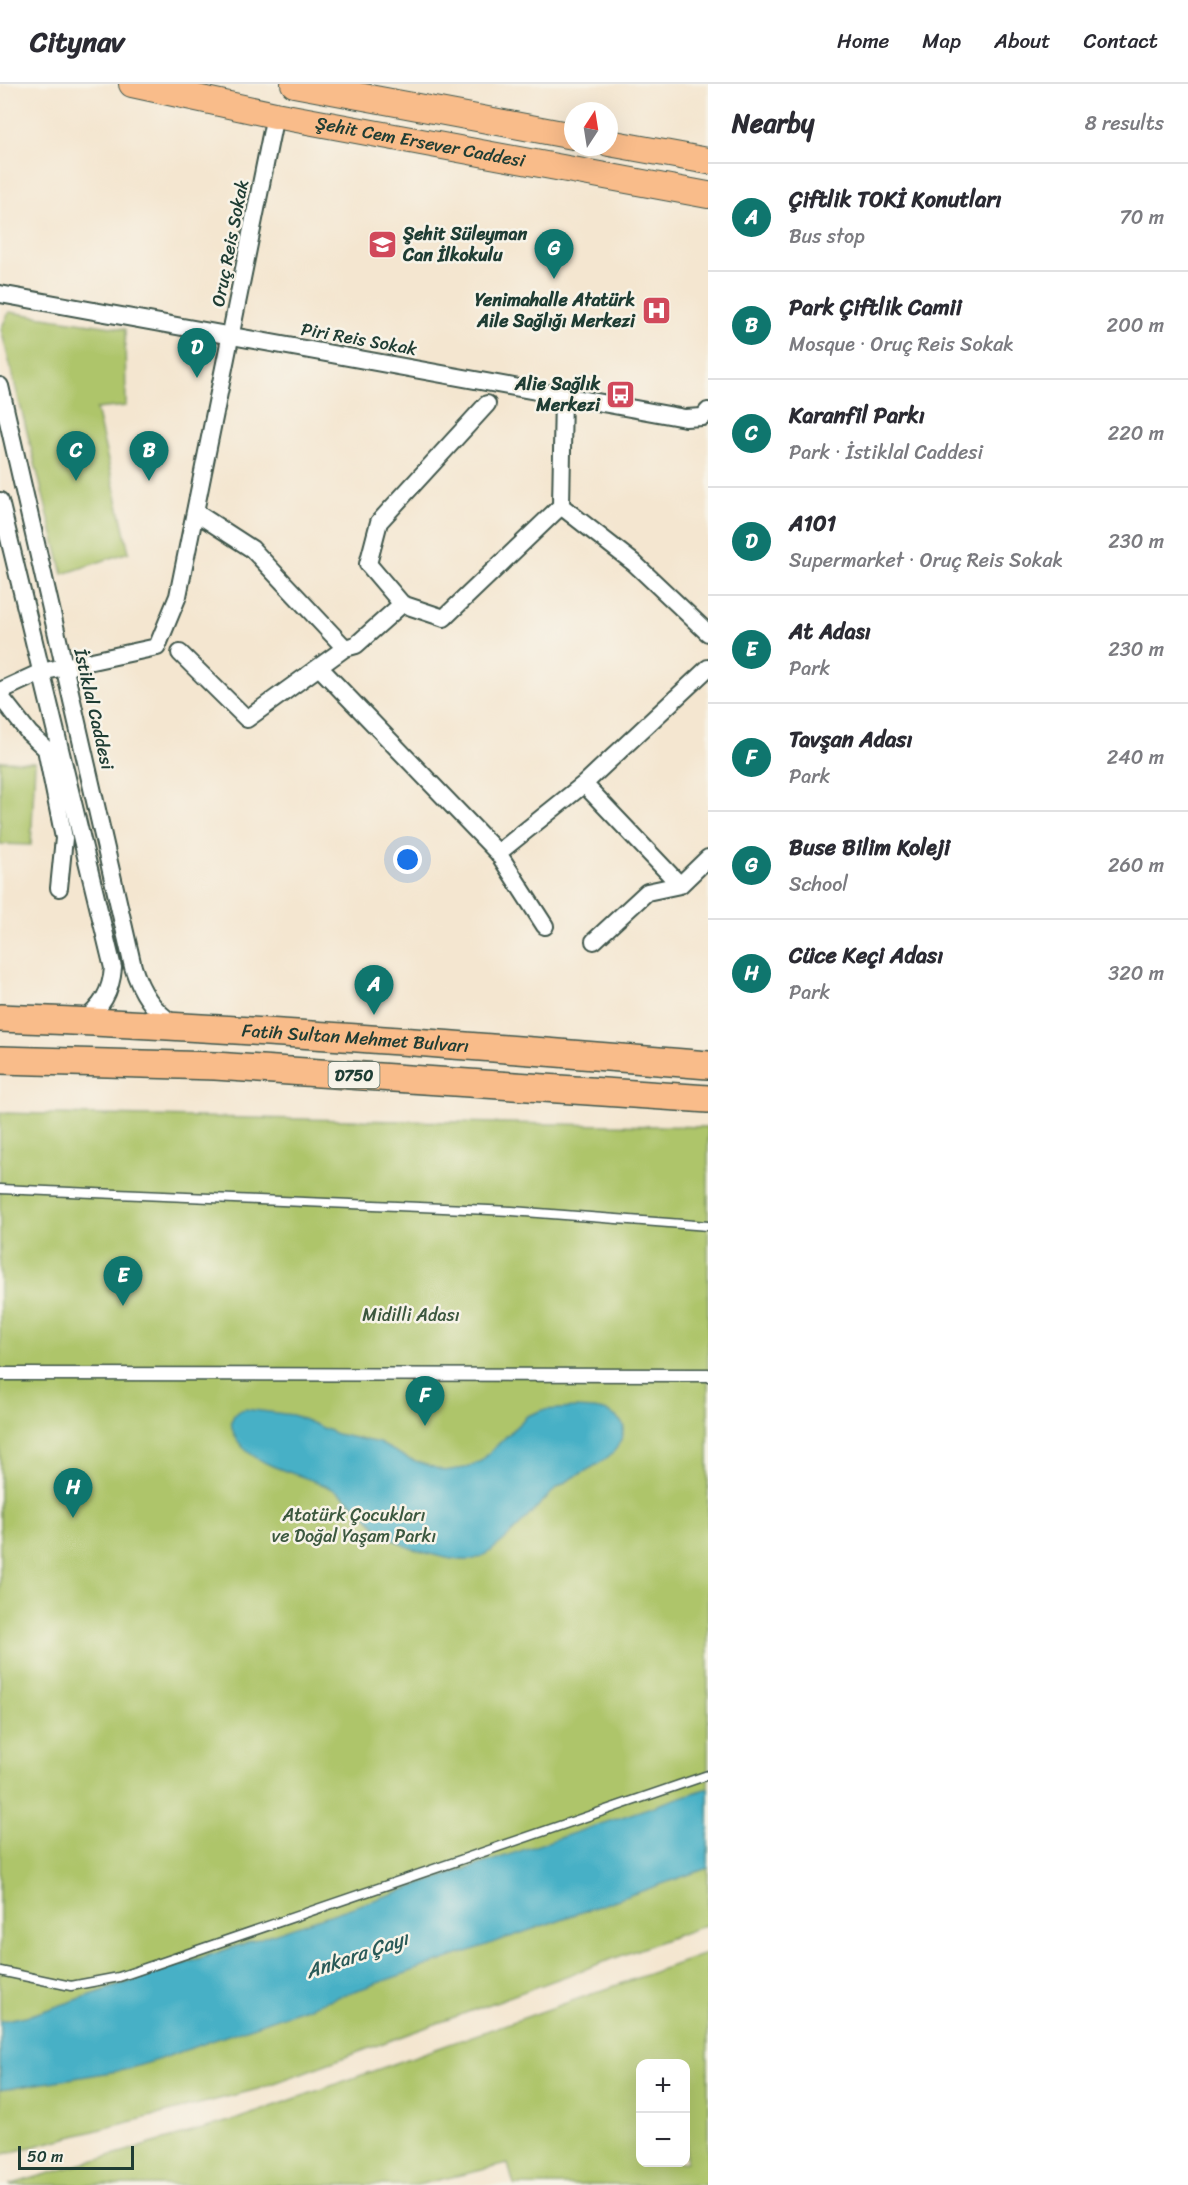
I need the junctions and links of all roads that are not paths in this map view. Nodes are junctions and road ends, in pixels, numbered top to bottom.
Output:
1 (132, 84) edge
2 (294, 84) edge
3 (276, 115) junction
4 (564, 134) edge
5 (618, 145) edge
6 (708, 161) edge
7 (708, 195) edge
8 (0, 294) edge
9 (232, 336) junction
10 (0, 386) edge
11 (563, 396) junction
12 (487, 404) dead end
13 (708, 411) edge
14 (0, 501) edge
15 (561, 506) junction
16 (195, 512) junction
17 (402, 604) junction
18 (708, 633) edge
19 (345, 648) junction
20 (180, 652) dead end
21 (319, 667) junction
22 (708, 668) edge
23 (64, 669) junction
24 (41, 672) junction
25 (0, 691) edge
26 (0, 696) edge
27 (584, 784) junction
28 (498, 853) junction
29 (708, 858) edge
30 (680, 885) junction
31 (58, 888) dead end
32 (545, 926) dead end
33 (594, 941) dead end
34 (0, 1018) edge
35 (82, 1022) junction
36 (176, 1026) junction
37 (0, 1060) edge
38 (708, 1065) edge
39 (708, 1099) edge
40 (0, 1189) edge
41 (708, 1226) edge
42 (0, 1374) edge
43 (708, 1375) edge
44 (708, 1775) edge
45 (0, 1971) edge

1 - 3 main road, Şehit Cem Ersever Caddesi
2 - 4 main road, Şehit Cem Ersever Caddesi
3 - 7 main road, Şehit Cem Ersever Caddesi
3 - 9 street, Oruç Reis Sokak
5 - 6 main road
8 - 9 street, Piri Reis Sokak
9 - 11 street, Piri Reis Sokak
9 - 16 street, Oruç Reis Sokak
10 - 23 street, İstiklal Caddesi
11 - 13 street, Piri Reis Sokak
11 - 15 street
12 - 17 street
14 - 24 street
15 - 17 street
15 - 18 street
16 - 19 street
16 - 23 street, Oruç Reis Sokak
17 - 19 street
19 - 21 street
20 - 21 street
21 - 28 street
22 - 27 street
23 - 24 street, Oruç Reis Sokak
23 - 36 street, İstiklal Caddesi
24 - 25 street, Oruç Reis Sokak
24 - 35 street
26 - 31 street
27 - 28 street
27 - 30 street
28 - 32 street
29 - 30 street
30 - 33 street
34 - 35 highway, Fatih Sultan Mehmet Bulvarı / D750
35 - 36 highway, Fatih Sultan Mehmet Bulvarı / D750
36 - 38 highway, Fatih Sultan Mehmet Bulvarı / D750
37 - 39 highway, Fatih Sultan Mehmet Bulvarı / D750
40 - 41 lane
42 - 43 street
44 - 45 lane

